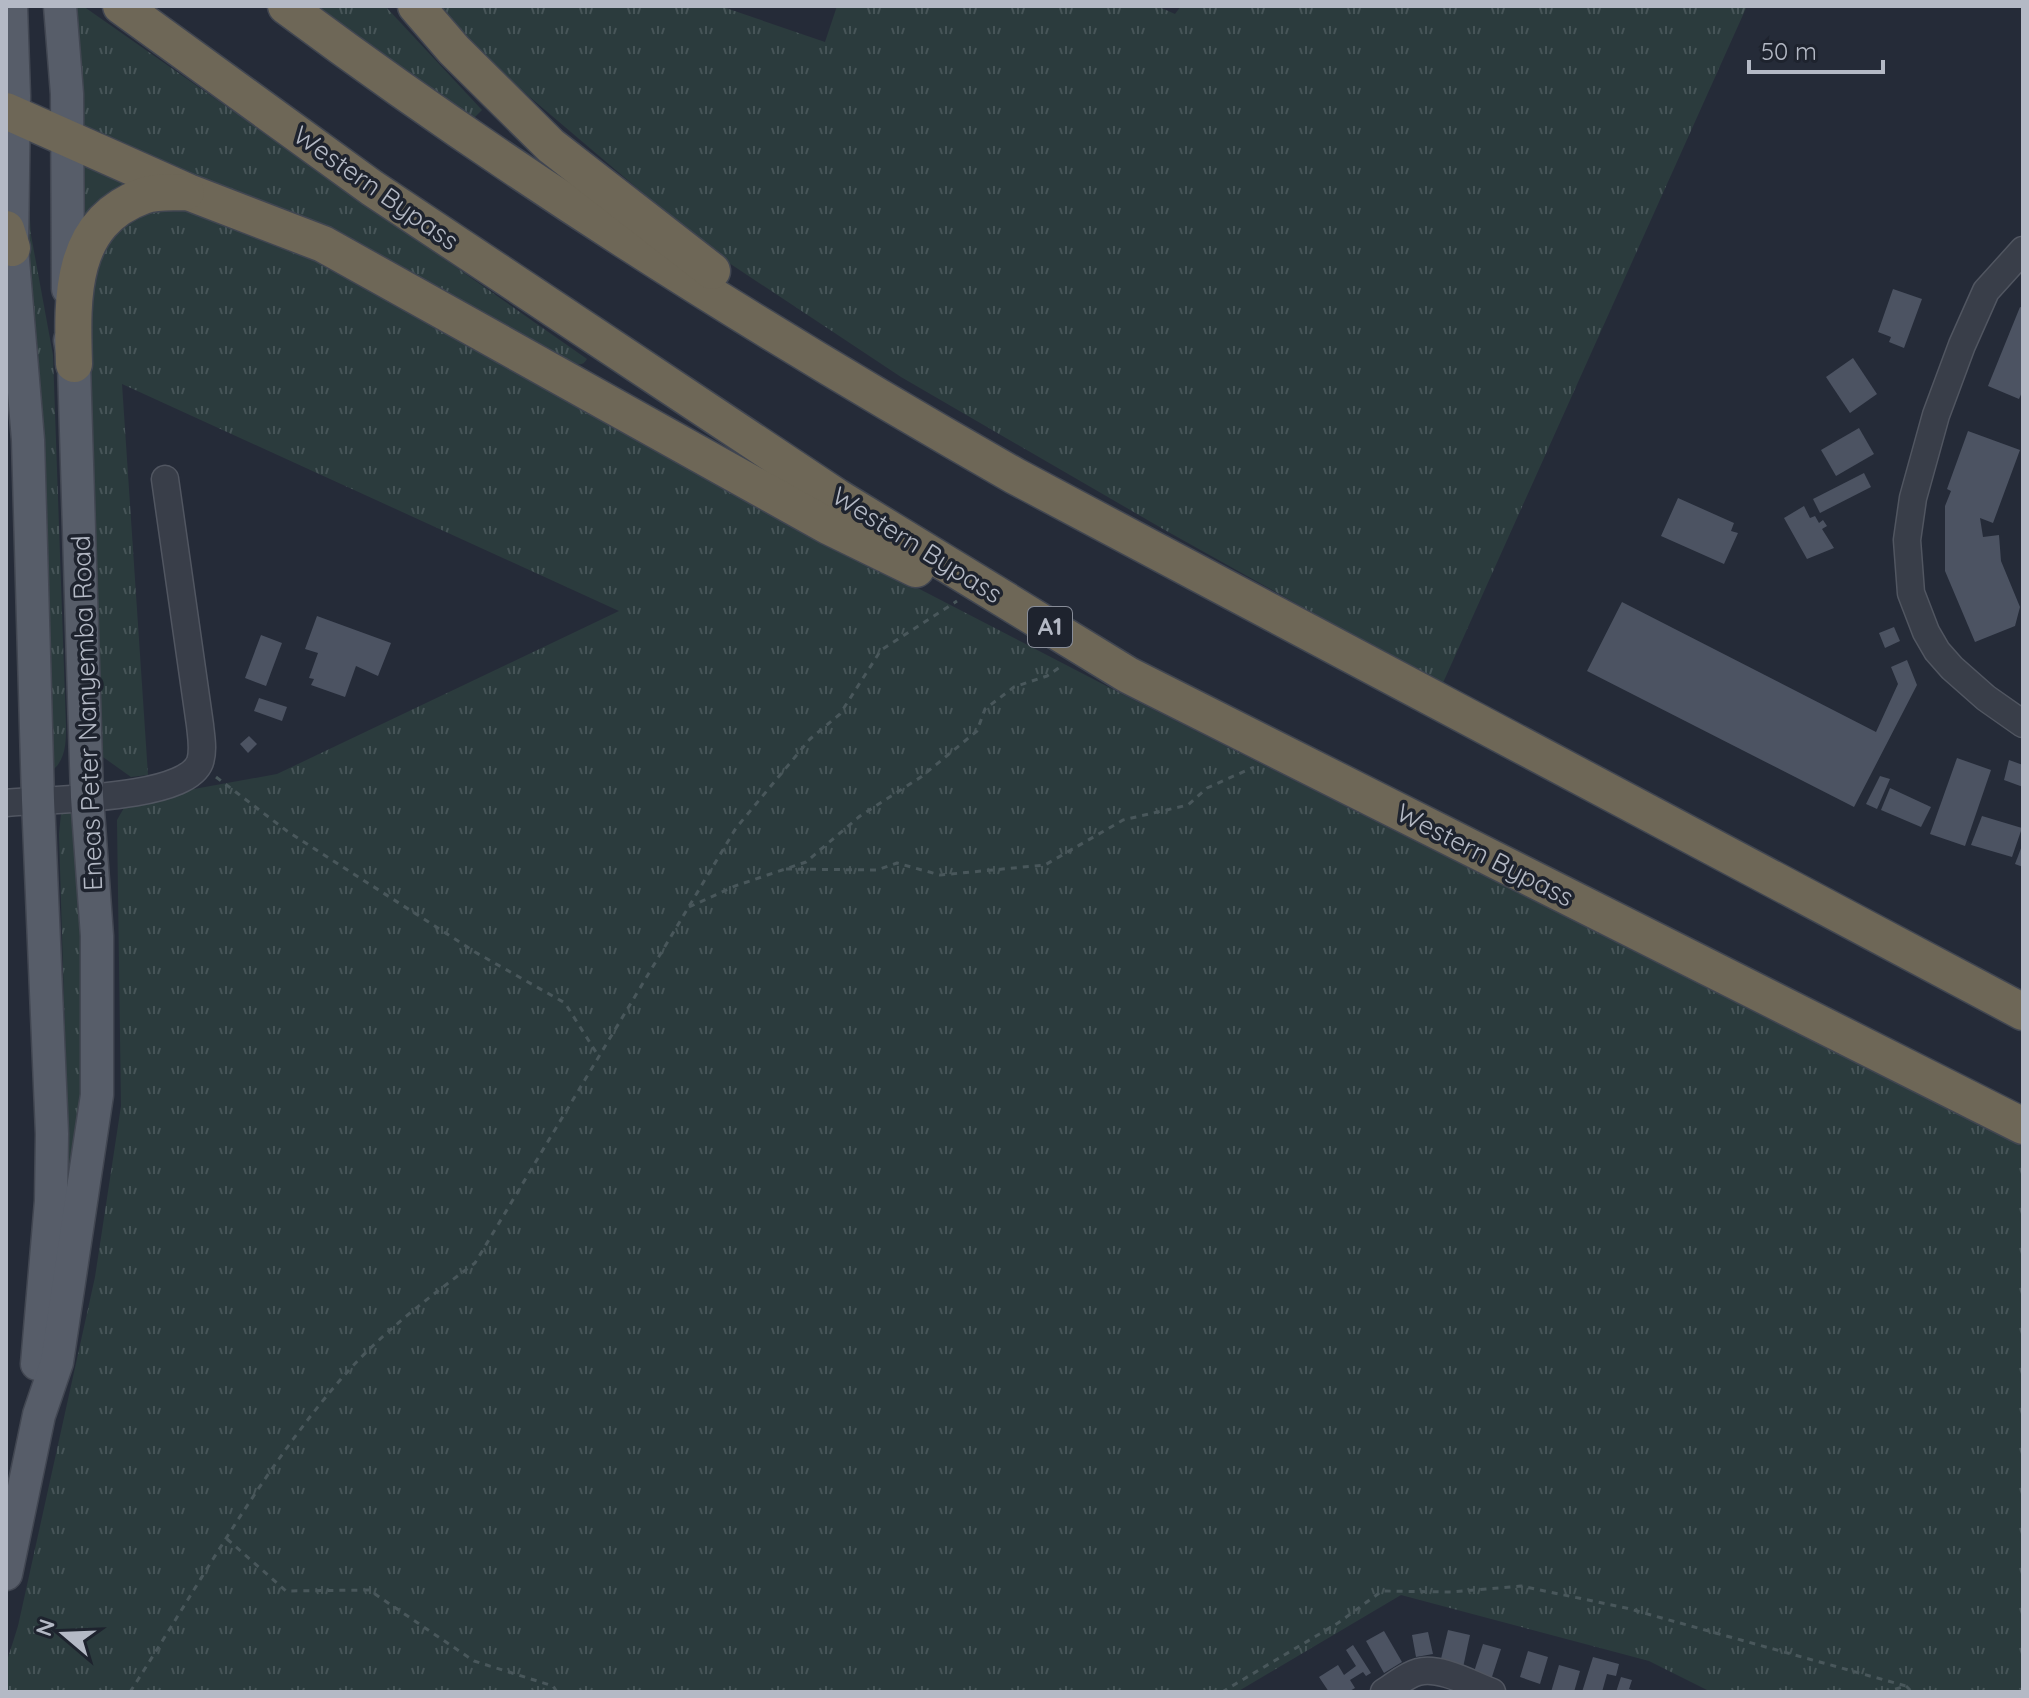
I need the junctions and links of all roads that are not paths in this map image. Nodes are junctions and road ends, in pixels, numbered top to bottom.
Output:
1 (11, 6) edge
2 (60, 6) edge
3 (286, 6) edge
4 (416, 6) edge
5 (130, 13) edge
6 (9, 113) edge
7 (66, 138) junction
8 (188, 192) junction
9 (9, 238) edge
10 (2023, 250) edge
11 (74, 364) junction
12 (864, 390) junction
13 (165, 479) dead end
14 (1128, 675) junction
15 (2023, 724) edge
16 (87, 797) junction
17 (22, 802) edge
18 (2023, 1012) edge
19 (2023, 1126) edge
20 (39, 1415) junction
21 (6, 1574) edge
22 (1384, 1692) edge
23 (1492, 1692) edge

1 - 6 main road, Eneas Peter Nanyemba Road
2 - 7 main road, Eneas Peter Nanyemba Road
3 - 12 highway
4 - 12 highway
5 - 14 highway, Western Bypass / A1
6 - 7 highway
6 - 9 main road, Eneas Peter Nanyemba Road
7 - 8 highway
7 - 11 main road, Eneas Peter Nanyemba Road
8 - 11 highway
8 - 14 highway
9 - 17 main road, Eneas Peter Nanyemba Road
10 - 15 street
11 - 16 main road, Eneas Peter Nanyemba Road
12 - 18 highway
13 - 16 street
14 - 19 highway, Western Bypass / A1
16 - 17 street
16 - 20 main road, Eneas Peter Nanyemba Road
17 - 20 main road, Eneas Peter Nanyemba Road
20 - 21 main road, Eneas Peter Nanyemba Road
22 - 23 street

